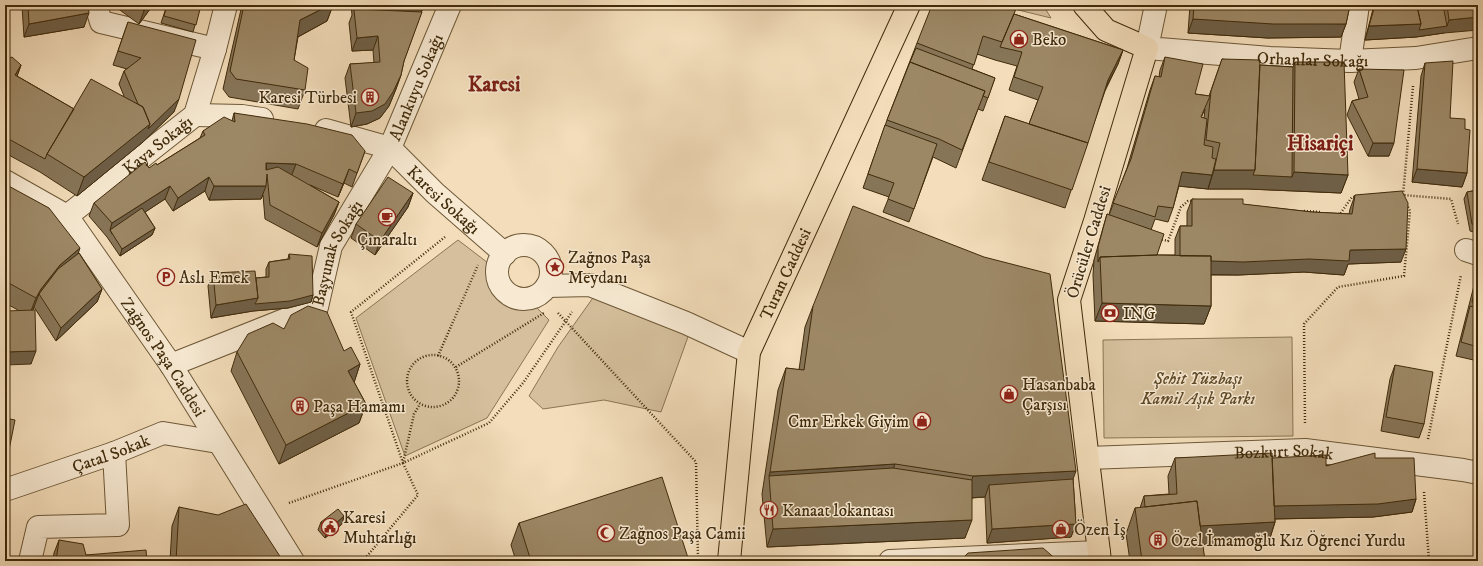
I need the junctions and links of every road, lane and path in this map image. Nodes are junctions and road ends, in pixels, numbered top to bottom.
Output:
1 (96, 5) edge
2 (226, 5) edge
3 (450, 5) edge
4 (909, 5) edge
5 (1084, 5) edge
6 (1156, 5) edge
7 (1358, 5) edge
8 (1147, 48) junction
9 (1478, 48) edge
10 (215, 49) junction
11 (1416, 58) junction
12 (1350, 61) junction
13 (195, 115) junction
14 (284, 123) edge
15 (306, 126) edge
16 (390, 148) junction
17 (5, 181) edge
18 (1403, 195) junction
19 (1395, 196) edge
20 (1359, 197) edge
21 (1196, 202) edge
22 (1302, 211) edge
23 (1325, 213) edge
24 (1333, 213) edge
25 (67, 216) junction
26 (466, 220) junction
27 (1153, 237) edge
28 (488, 240) junction
29 (1472, 252) edge
30 (504, 254) junction
31 (590, 285) junction
32 (547, 295) junction
33 (566, 321) junction
34 (748, 352) junction
35 (438, 356) junction
36 (171, 366) junction
37 (456, 367) junction
38 (420, 404) junction
39 (218, 442) junction
40 (1306, 450) junction
41 (114, 453) junction
42 (1088, 458) junction
43 (403, 463) junction
44 (1423, 465) junction
45 (1478, 473) edge
46 (5, 490) edge
47 (289, 503) dead end
48 (1100, 556) edge
49 (729, 558) edge
50 (30, 561) edge
51 (293, 561) edge
52 (363, 561) edge
53 (890, 561) edge
54 (1429, 561) edge

1 - 10 street
2 - 10 street, Kaya Sokağı
3 - 16 street, Alankuyu Sokağı
4 - 34 main road, Turan Caddesi
5 - 8 main road
6 - 8 street
7 - 12 street
8 - 12 street, Orhanlar Sokağı
8 - 42 main road, Örücüler Caddesi
9 - 11 street, Orhanlar Sokağı
10 - 13 street, Kaya Sokağı
11 - 12 street, Orhanlar Sokağı
11 - 18 path
13 - 14 street
13 - 25 street, Kaya Sokağı
15 - 16 street
16 - 26 street, Karesi Sokağı
16 - 36 street, Başyunak Sokağı
17 - 25 street, Zağnos Paşa Caddesi
18 - 19 path
18 - 29 path
18 - 40 path
20 - 24 path
21 - 27 path
22 - 23 path
25 - 36 street, Zağnos Paşa Caddesi
26 - 28 street, Karesi Sokağı
26 - 43 path
28 - 30 street, Karesi Sokağı
28 - 35 path
29 - 44 path
30 - 32 street
30 - 32 street
31 - 32 street
31 - 33 path
31 - 34 street
32 - 33 path
32 - 37 path
33 - 43 path
33 - 49 path
34 - 49 main road, Turan Caddesi
35 - 37 path
35 - 38 path
36 - 39 street, Zağnos Paşa Caddesi
37 - 38 path
38 - 43 path
39 - 41 street, Çatal Sokak
39 - 51 street, Zağnos Paşa Caddesi
40 - 42 street, Bozkurt Sokak
40 - 44 street, Bozkurt Sokak
41 - 46 street, Çatal Sokak
41 - 50 street
42 - 48 main road, Örücüler Caddesi
43 - 47 path
43 - 52 path
44 - 45 street, Bozkurt Sokak
44 - 54 path
48 - 53 street

